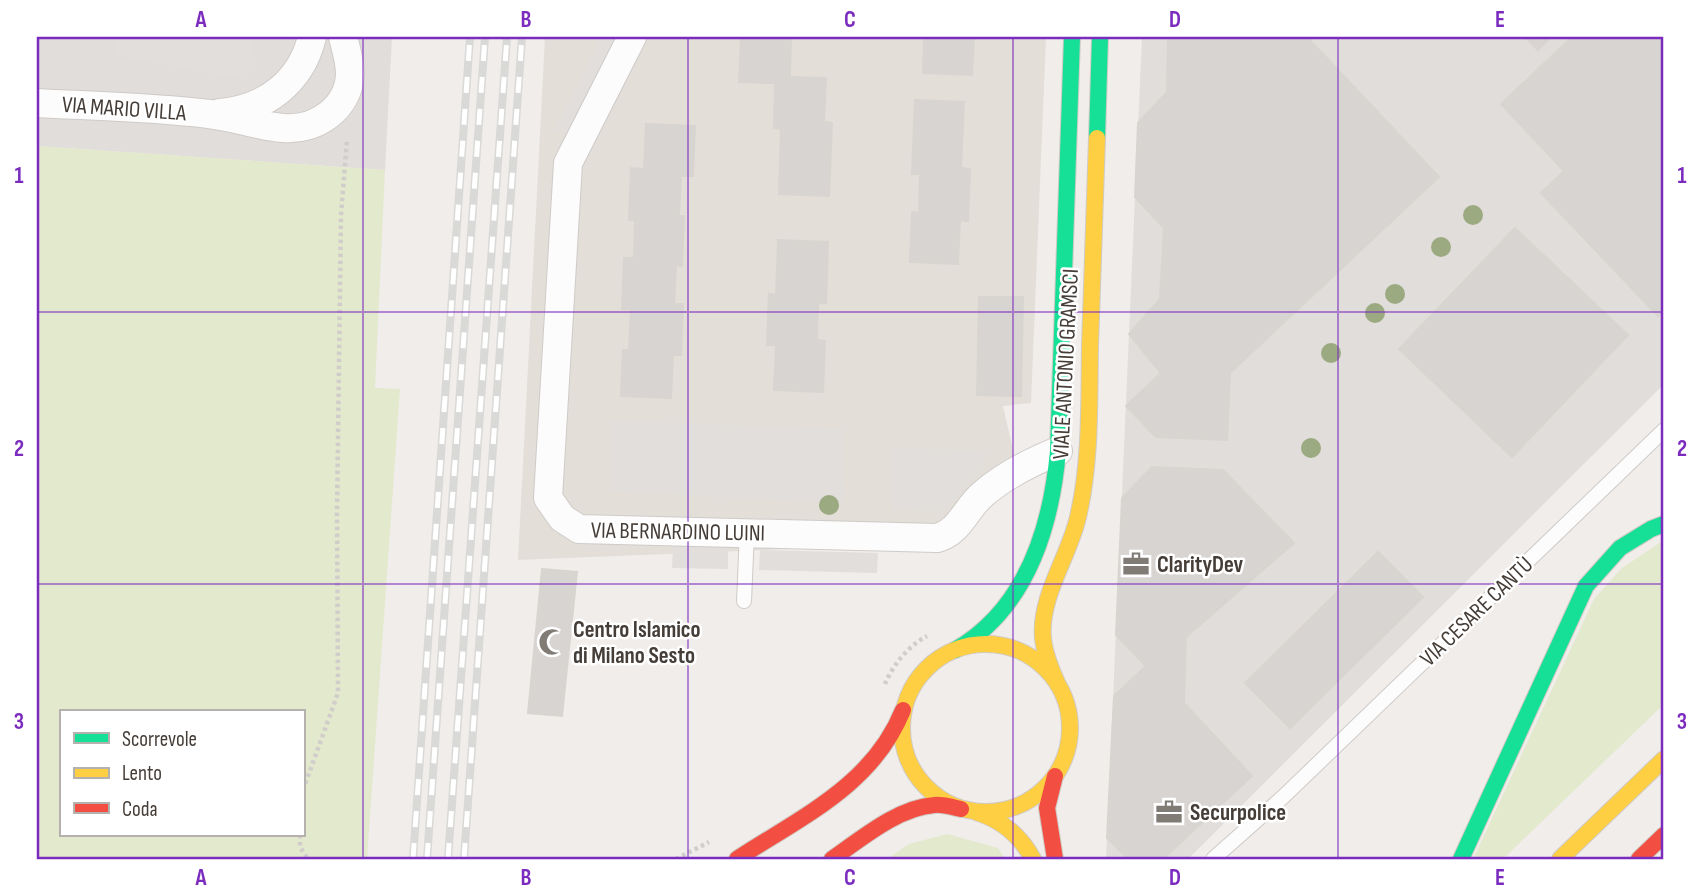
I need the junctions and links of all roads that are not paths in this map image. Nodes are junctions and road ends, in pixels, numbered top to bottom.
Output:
1 (312, 37) edge
2 (343, 37) edge
3 (632, 37) edge
4 (1072, 37) edge
5 (1100, 37) edge
6 (37, 103) edge
7 (210, 114) junction
8 (1664, 430) edge
9 (1058, 451) junction
10 (1664, 524) edge
11 (747, 532) junction
12 (744, 601) dead end
13 (955, 650) junction
14 (1058, 685) junction
15 (904, 708) junction
16 (1664, 759) edge
17 (1055, 776) junction
18 (968, 811) junction
19 (1664, 835) edge
20 (737, 859) edge
21 (832, 859) edge
22 (1032, 859) edge
23 (1055, 859) edge
24 (1213, 859) edge
25 (1461, 859) edge
26 (1560, 859) edge
27 (1639, 859) edge

1 - 7 street, VIA MARIO VILLA
2 - 7 street, VIA MARIO VILLA
3 - 11 street, VIA BERNARDINO LUINI
4 - 9 main road, VIALE ANTONIO GRAMSCI
5 - 14 main road, VIALE ANTONIO GRAMSCI
6 - 7 street, VIA MARIO VILLA
8 - 24 lane, VIA CESARE CANTÙ
9 - 11 street, VIA BERNARDINO LUINI
9 - 13 main road, VIALE ANTONIO GRAMSCI
10 - 25 main road
11 - 12 lane
13 - 14 main road
13 - 15 main road
14 - 17 main road
15 - 18 main road
15 - 20 main road
16 - 26 main road
17 - 18 main road
17 - 23 main road
18 - 21 main road
18 - 22 main road
19 - 27 main road

